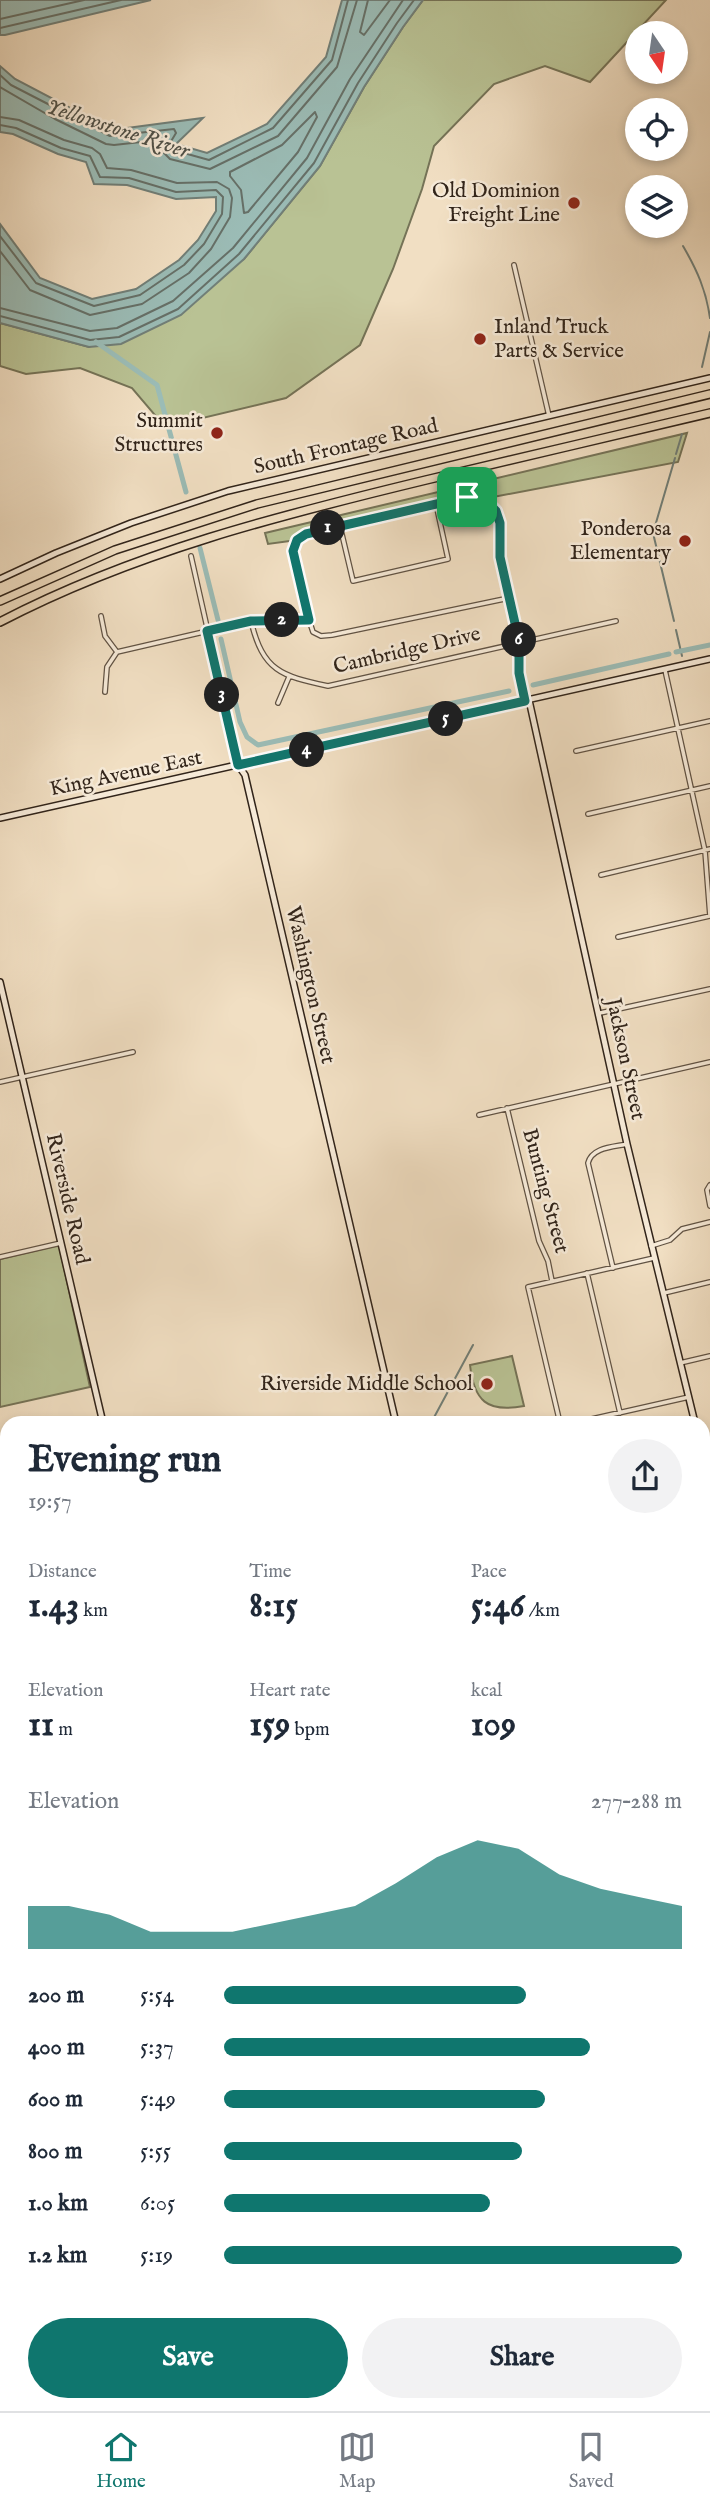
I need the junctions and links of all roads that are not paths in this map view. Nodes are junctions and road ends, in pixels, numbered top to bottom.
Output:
1 (514, 265) dead end
2 (710, 378) edge
3 (710, 394) edge
4 (710, 413) edge
5 (549, 416) junction
6 (436, 504) junction
7 (340, 526) junction
8 (191, 556) dead end
9 (0, 579) edge
10 (509, 598) junction
11 (0, 601) edge
12 (101, 616) dead end
13 (309, 620) junction
14 (251, 621) junction
15 (616, 621) dead end
16 (0, 622) edge
17 (207, 631) junction
18 (519, 641) junction
19 (117, 652) junction
20 (710, 659) edge
21 (665, 670) junction
22 (386, 672) junction
23 (289, 677) junction
24 (386, 678) dead end
25 (105, 692) dead end
26 (527, 700) junction
27 (278, 703) dead end
28 (710, 721) edge
29 (679, 728) junction
30 (576, 751) dead end
31 (238, 765) junction
32 (710, 786) edge
33 (690, 790) junction
34 (588, 814) dead end
35 (0, 818) edge
36 (707, 850) edge
37 (601, 875) dead end
38 (710, 916) edge
39 (618, 937) dead end
40 (0, 982) edge
41 (710, 989) edge
42 (3, 1011) edge
43 (600, 1013) junction
44 (133, 1052) dead end
45 (710, 1062) edge
46 (22, 1077) junction
47 (0, 1082) edge
48 (615, 1084) junction
49 (508, 1108) junction
50 (479, 1115) dead end
51 (627, 1144) junction
52 (710, 1185) edge
53 (710, 1206) edge
54 (710, 1222) edge
55 (61, 1243) junction
56 (651, 1246) junction
57 (0, 1257) edge
58 (654, 1258) junction
59 (613, 1268) junction
60 (587, 1273) junction
61 (552, 1282) junction
62 (710, 1282) edge
63 (662, 1293) junction
64 (710, 1356) edge
65 (680, 1363) junction
66 (689, 1398) junction
67 (620, 1413) junction
68 (101, 1416) edge
69 (394, 1416) edge
70 (558, 1416) edge
71 (606, 1416) edge
72 (693, 1416) edge

1 - 5 street
2 - 5 street, South Frontage Road
3 - 11 highway
4 - 16 highway
5 - 9 street, South Frontage Road
6 - 7 street
6 - 7 street
6 - 10 street, Jackson Street
7 - 13 street
8 - 17 street, Washington Street
10 - 13 street
10 - 18 street, Jackson Street
12 - 19 street
13 - 14 street
14 - 17 street
14 - 23 street
15 - 18 street, Cambridge Drive
17 - 19 street
17 - 31 street, Washington Street
18 - 22 street, Cambridge Drive
18 - 26 street, Jackson Street
19 - 25 street
20 - 21 street, King Avenue East
21 - 26 street, King Avenue East
21 - 29 street
22 - 23 street, Cambridge Drive
22 - 24 street
23 - 27 street
26 - 31 street, King Avenue East
26 - 43 street, Jackson Street
28 - 29 street
29 - 30 street
29 - 33 street
31 - 35 street, King Avenue East
31 - 69 street, Washington Street
32 - 33 street
33 - 34 street
33 - 36 street
36 - 37 street
36 - 38 street
38 - 39 street
40 - 42 street, Riverside Road
41 - 43 street
42 - 46 street, Riverside Road
43 - 48 street, Jackson Street
44 - 46 street
45 - 48 street
46 - 47 street
46 - 55 street, Riverside Road
48 - 49 street
48 - 51 street, Jackson Street
49 - 50 street
49 - 61 street, Bunting Street
51 - 56 street, Jackson Street
51 - 59 street
52 - 53 street
54 - 56 street
55 - 57 street
55 - 68 street, Riverside Road
56 - 58 street, Jackson Street
58 - 59 street
58 - 63 street, Jackson Street
59 - 60 street
60 - 61 street
60 - 67 street
61 - 70 street
62 - 63 street
63 - 65 street, Jackson Street
64 - 65 street
65 - 66 street, Jackson Street
66 - 67 street
66 - 72 street, Jackson Street
67 - 71 street

